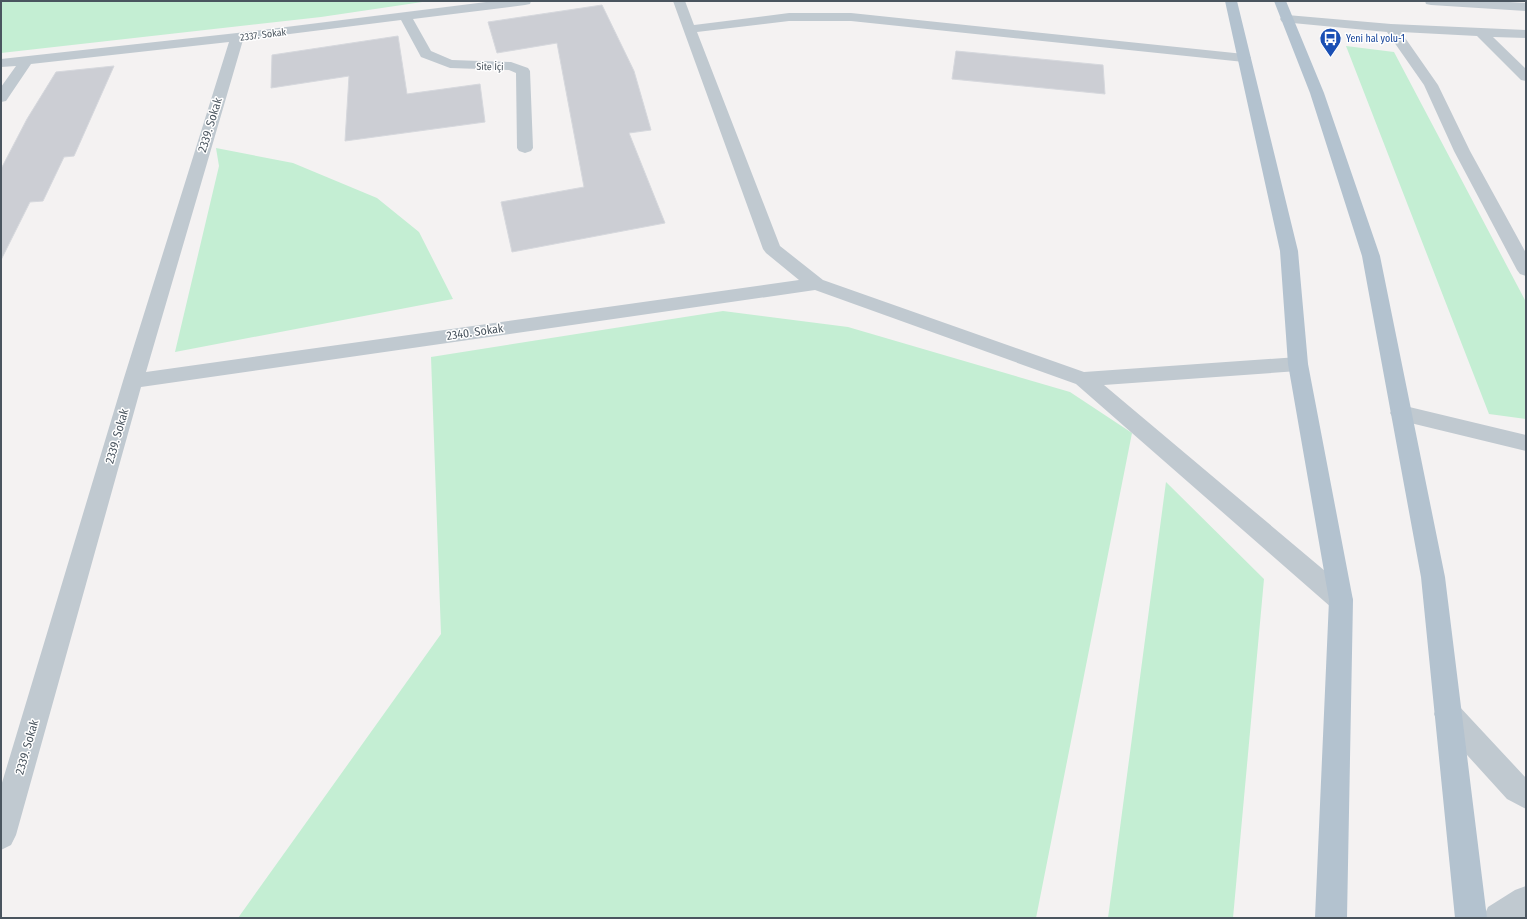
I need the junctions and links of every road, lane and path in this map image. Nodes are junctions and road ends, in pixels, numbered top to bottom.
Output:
1 (525, 1) edge
2 (680, 1) edge
3 (1231, 1) edge
4 (1431, 1) edge
5 (1526, 7) edge
6 (1284, 10) edge
7 (405, 16) junction
8 (1391, 28) junction
9 (691, 29) junction
10 (1482, 33) junction
11 (1526, 34) edge
12 (237, 37) junction
13 (1244, 58) junction
14 (27, 60) junction
15 (1, 62) edge
16 (1526, 77) edge
17 (1, 98) edge
18 (525, 148) dead end
19 (1526, 270) edge
20 (816, 284) junction
21 (1298, 364) junction
22 (1083, 379) junction
23 (133, 381) junction
24 (1401, 413) junction
25 (1526, 443) edge
26 (1341, 600) junction
27 (1448, 714) junction
28 (1526, 795) edge
29 (6, 804) edge
30 (1, 835) edge
31 (1526, 901) edge
32 (1331, 918) edge
33 (1472, 918) edge
34 (1499, 918) edge

1 - 7 street, 2337. Sokak
2 - 9 street
3 - 13 main road
4 - 5 street
6 - 8 street
6 - 24 main road
7 - 12 street, 2337. Sokak
7 - 18 street, Site İçi
8 - 10 street
8 - 19 street
9 - 13 street
9 - 20 street
10 - 11 street
10 - 16 street
12 - 14 street, 2337. Sokak
12 - 23 street, 2339. Sokak
13 - 21 main road
14 - 15 street, 2337. Sokak
14 - 17 street
20 - 22 street
20 - 23 street, 2340. Sokak
21 - 22 street
21 - 26 main road
22 - 26 street
23 - 29 street, 2339. Sokak
24 - 25 street
24 - 27 main road
26 - 32 main road
27 - 28 street
27 - 33 main road
29 - 30 street, 2339. Sokak
31 - 34 street

